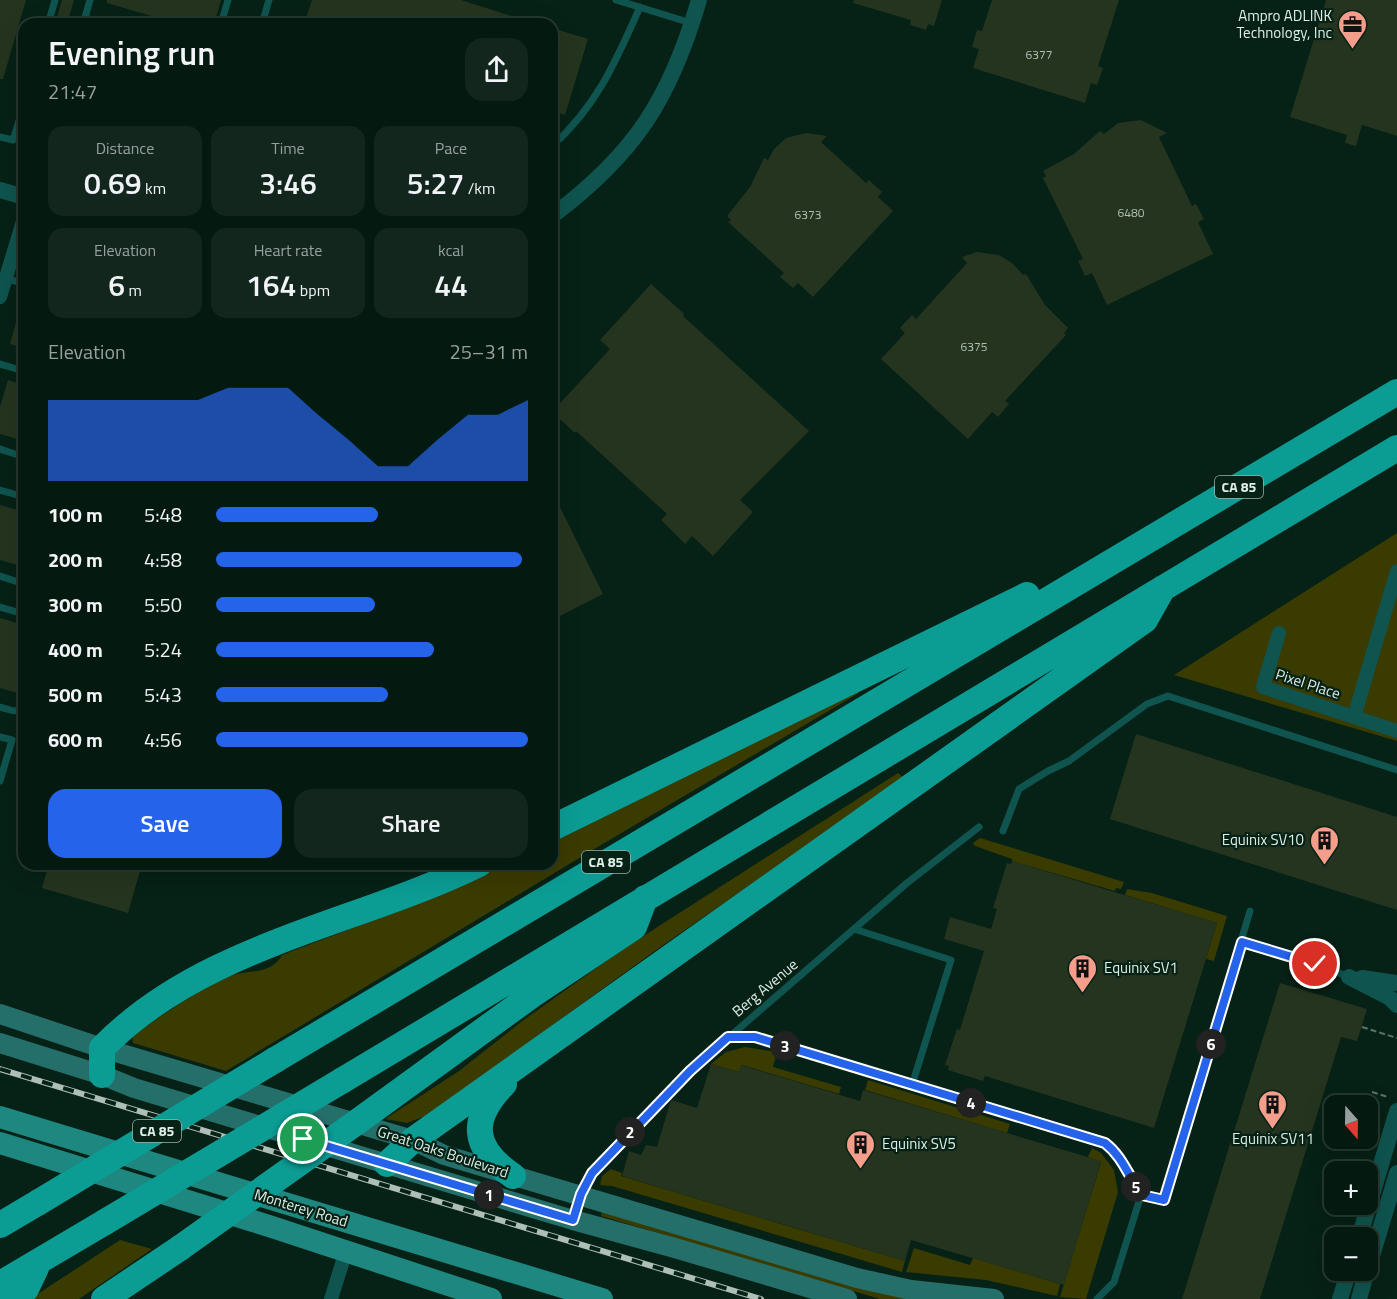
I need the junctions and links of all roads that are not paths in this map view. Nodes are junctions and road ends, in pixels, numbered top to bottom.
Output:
1 (55, 0) edge
2 (90, 0) edge
3 (228, 0) edge
4 (269, 0) edge
5 (616, 0) edge
6 (699, 0) edge
7 (640, 7) junction
8 (50, 18) edge
9 (85, 18) edge
10 (223, 18) edge
11 (264, 18) edge
12 (692, 24) junction
13 (18, 125) edge
14 (0, 137) edge
15 (558, 137) edge
16 (561, 138) junction
17 (558, 141) edge
18 (0, 190) edge
19 (18, 195) edge
20 (558, 211) edge
21 (18, 238) edge
22 (6, 279) junction
23 (18, 282) edge
24 (0, 297) edge
25 (0, 364) edge
26 (18, 369) edge
27 (1397, 392) edge
28 (1397, 448) edge
29 (0, 449) edge
30 (18, 455) edge
31 (0, 490) edge
32 (18, 495) edge
33 (1397, 571) edge
34 (0, 576) edge
35 (1082, 581) junction
36 (18, 582) edge
37 (1163, 588) junction
38 (0, 607) edge
39 (18, 612) edge
40 (1279, 633) dead end
41 (0, 707) edge
42 (18, 710) edge
43 (1354, 717) junction
44 (1397, 731) edge
45 (0, 737) edge
46 (1397, 770) edge
47 (0, 782) edge
48 (558, 825) edge
49 (979, 826) dead end
50 (1003, 831) dead end
51 (466, 870) edge
52 (645, 898) junction
53 (1250, 911) dead end
54 (854, 929) junction
55 (1242, 942) junction
56 (1349, 976) junction
57 (1397, 983) edge
58 (1397, 1005) edge
59 (0, 1014) edge
60 (728, 1037) junction
61 (0, 1043) edge
62 (102, 1048) junction
63 (530, 1058) junction
64 (102, 1075) junction
65 (912, 1085) junction
66 (1392, 1104) edge
67 (0, 1117) edge
68 (413, 1140) junction
69 (0, 1143) edge
70 (387, 1164) junction
71 (513, 1176) junction
72 (1396, 1176) edge
73 (581, 1194) junction
74 (1142, 1195) junction
75 (573, 1220) junction
76 (0, 1225) edge
77 (1362, 1227) edge
78 (1378, 1236) edge
79 (346, 1251) junction
80 (39, 1262) junction
81 (1346, 1281) edge
82 (1365, 1281) edge
83 (0, 1284) edge
84 (11, 1299) edge
85 (104, 1299) edge
86 (331, 1299) edge
87 (491, 1299) edge
88 (602, 1299) edge
89 (847, 1299) edge
90 (994, 1299) edge
91 (1097, 1299) edge
92 (1340, 1299) edge
93 (1359, 1299) edge

1 - 8 lane
2 - 9 lane
3 - 10 lane
4 - 11 lane
5 - 7 lane
6 - 12 street
7 - 12 lane
7 - 16 lane
12 - 20 street
13 - 14 lane
15 - 16 lane
16 - 17 lane
18 - 19 street
21 - 22 street
22 - 23 lane
22 - 24 street
25 - 26 lane
27 - 35 highway, CA 85
28 - 37 highway
29 - 30 lane
31 - 32 lane
33 - 43 street
34 - 36 lane
35 - 48 highway
35 - 76 highway, CA 85, bridge
37 - 52 highway
37 - 63 highway
38 - 39 lane
40 - 43 street, Pixel Place
41 - 42 lane
43 - 44 street, Pixel Place
45 - 47 lane
46 - 50 lane
49 - 54 lane, Berg Avenue
51 - 62 highway
52 - 80 highway, bridge
52 - 85 highway, bridge
53 - 55 lane
54 - 60 lane, Berg Avenue
54 - 65 lane
55 - 56 lane
55 - 74 lane
56 - 57 street
56 - 58 street
59 - 62 main road, Great Oaks Boulevard
60 - 65 lane
60 - 73 lane, Berg Avenue
61 - 64 main road, Great Oaks Boulevard
62 - 64 highway
62 - 68 main road, Great Oaks Boulevard
63 - 68 highway
63 - 71 highway
64 - 70 main road, Great Oaks Boulevard
65 - 74 lane
66 - 77 street
67 - 88 main road, Monterey Road
68 - 70 highway
68 - 71 main road, Great Oaks Boulevard
69 - 79 main road, Monterey Road
70 - 75 main road, Great Oaks Boulevard
71 - 73 main road, Great Oaks Boulevard
72 - 78 street
73 - 75 lane, Berg Avenue
73 - 90 main road, Great Oaks Boulevard
74 - 91 lane
75 - 89 main road, Great Oaks Boulevard
79 - 86 street
79 - 87 main road, Monterey Road
80 - 83 highway
80 - 84 highway
81 - 92 street
82 - 93 street

